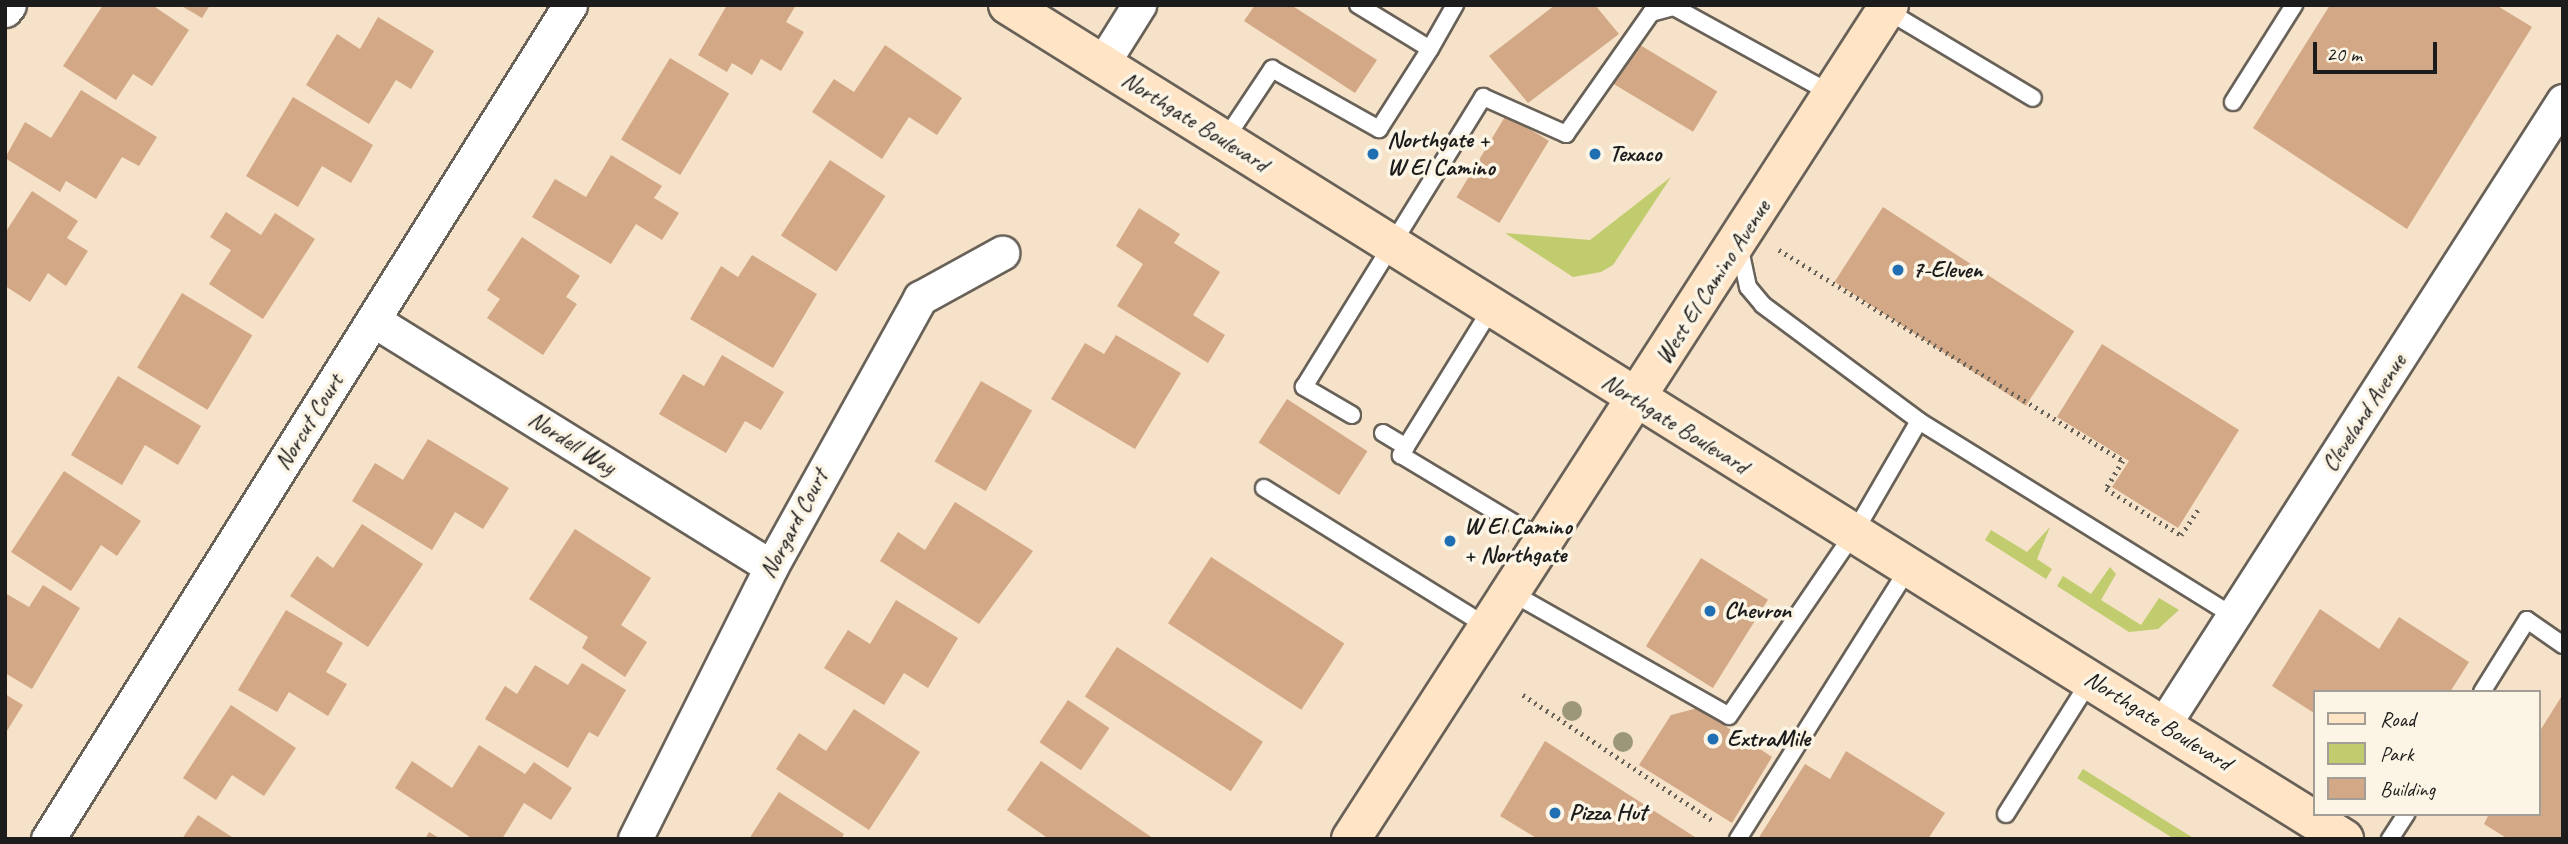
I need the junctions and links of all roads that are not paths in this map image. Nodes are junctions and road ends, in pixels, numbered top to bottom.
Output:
1 (9, 5) edge
2 (570, 5) edge
3 (1008, 5) edge
4 (1139, 5) edge
5 (1358, 5) edge
6 (1455, 5) edge
7 (2294, 5) edge
8 (1887, 8) edge
9 (5, 10) edge
10 (1430, 49) junction
11 (1102, 64) junction
12 (1832, 94) junction
13 (2032, 98) dead end
14 (2563, 101) edge
15 (2233, 102) dead end
16 (1224, 141) junction
17 (1738, 241) junction
18 (1394, 246) junction
19 (1002, 253) dead end
20 (1491, 309) junction
21 (373, 320) junction
22 (1637, 400) junction
23 (1352, 415) dead end
24 (1919, 421) junction
25 (1383, 433) dead end
26 (1406, 447) junction
27 (1264, 488) dead end
28 (1854, 533) junction
29 (1545, 541) junction
30 (771, 567) junction
31 (1909, 567) junction
32 (1512, 593) junction
33 (2234, 616) junction
34 (1489, 628) junction
35 (2563, 645) edge
36 (2091, 679) junction
37 (2483, 690) edge
38 (2164, 724) junction
39 (2006, 814) dead end
40 (2405, 816) edge
41 (48, 839) edge
42 (635, 839) edge
43 (1351, 839) edge
44 (1738, 839) edge
45 (2344, 839) edge
46 (2390, 839) edge

1 - 9 street
2 - 21 street, Norcut Court
3 - 11 main road, Northgate Boulevard
4 - 11 street
5 - 10 lane
6 - 10 lane
7 - 15 lane
8 - 12 main road, West El Camino Avenue
8 - 13 lane
10 - 16 lane
11 - 16 main road, Northgate Boulevard
12 - 17 main road, West El Camino Avenue
12 - 18 lane
14 - 33 street, Cleveland Avenue
16 - 18 main road, Northgate Boulevard
17 - 22 main road, West El Camino Avenue
17 - 24 lane
18 - 20 main road, Northgate Boulevard
18 - 23 lane
19 - 30 street, Norgard Court
20 - 22 main road, Northgate Boulevard
20 - 26 lane
21 - 30 street, Nordell Way
21 - 41 street, Norcut Court
22 - 28 main road, Northgate Boulevard
22 - 29 main road, West El Camino Avenue
24 - 28 lane
24 - 33 lane
25 - 26 lane
26 - 29 lane
27 - 34 lane
28 - 31 main road, Northgate Boulevard
28 - 32 lane
29 - 32 main road, West El Camino Avenue
30 - 42 street, Norgard Court
31 - 36 main road, Northgate Boulevard
31 - 44 lane
32 - 34 main road, West El Camino Avenue
33 - 38 street, Cleveland Avenue
34 - 43 main road, West El Camino Avenue
35 - 37 lane
36 - 38 main road, Northgate Boulevard
36 - 39 lane
38 - 45 main road, Northgate Boulevard
40 - 46 lane

